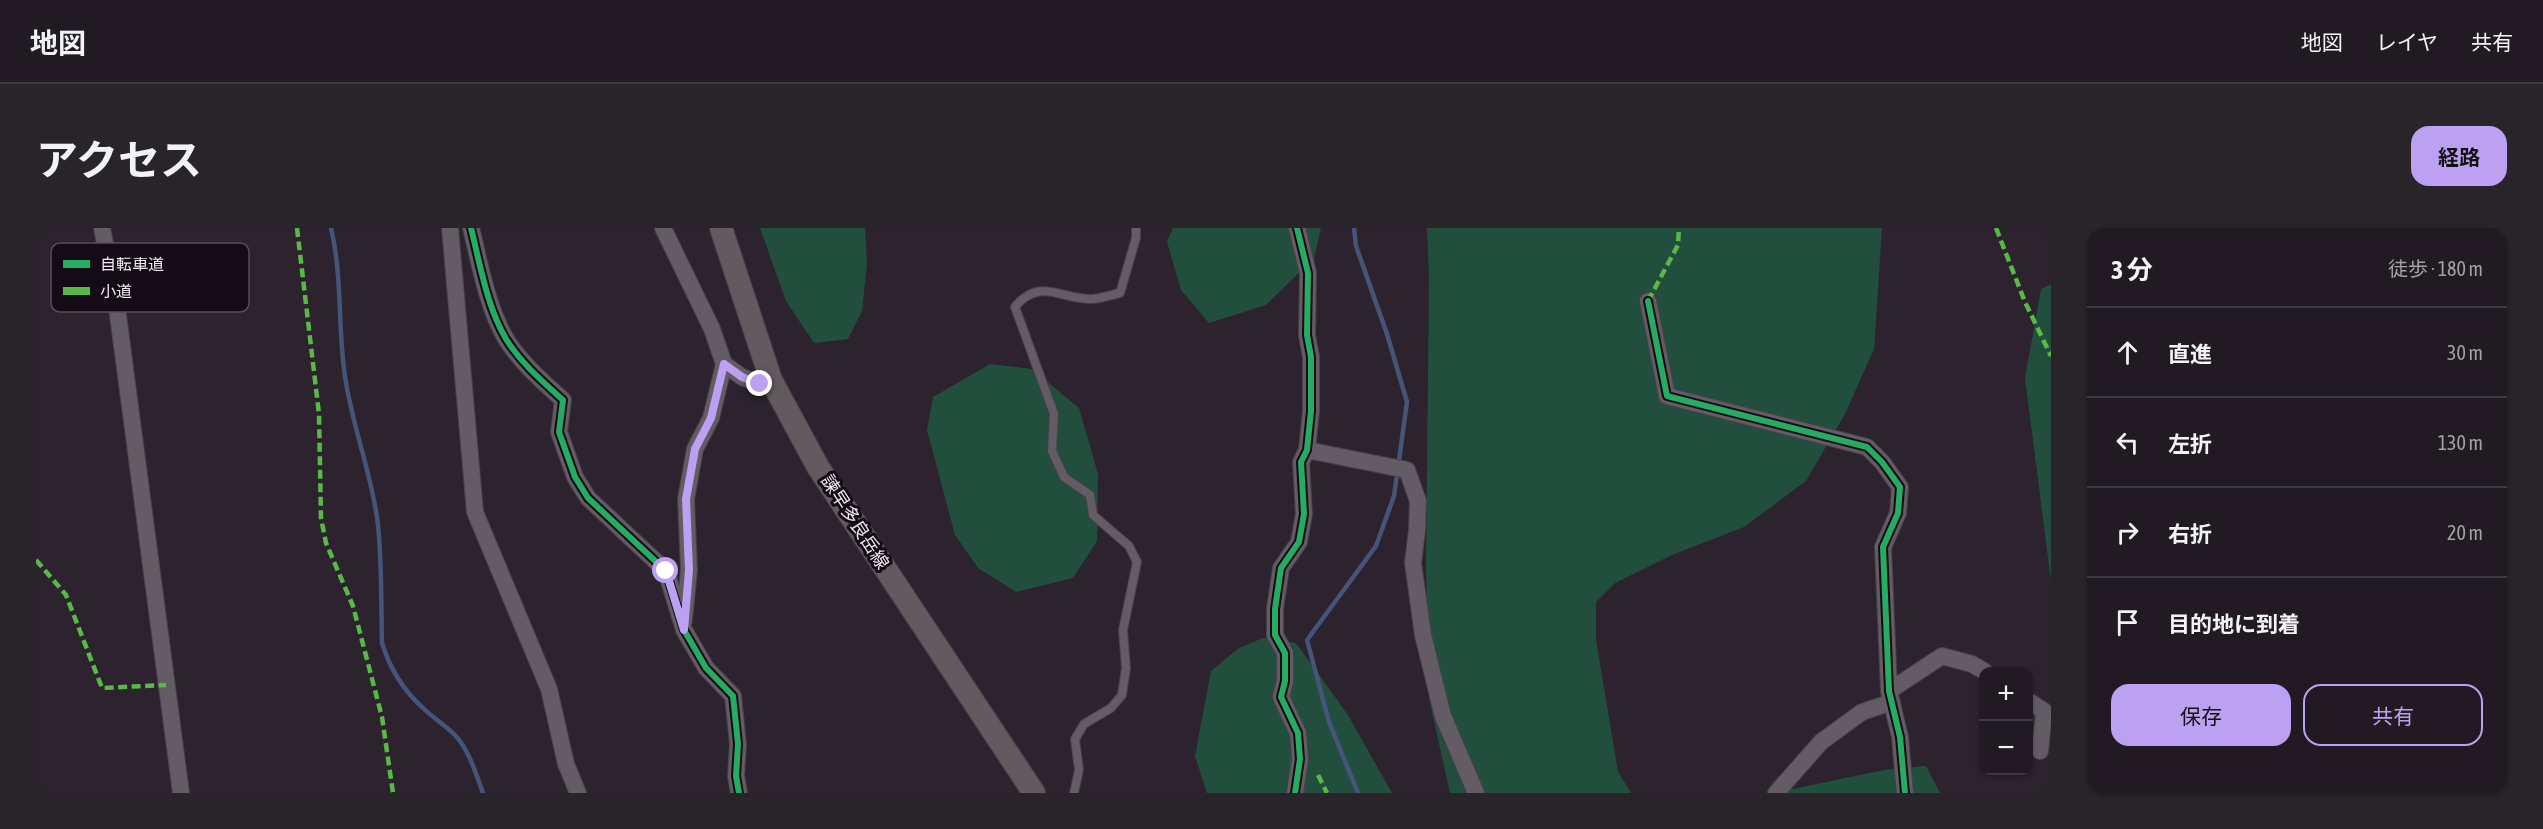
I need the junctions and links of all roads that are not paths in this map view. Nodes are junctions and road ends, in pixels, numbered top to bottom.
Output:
1 (102, 228) edge
2 (450, 228) edge
3 (471, 228) edge
4 (663, 228) edge
5 (721, 228) edge
6 (1136, 228) edge
7 (1297, 228) edge
8 (105, 243) edge
9 (1648, 301) dead end
10 (118, 312) edge
11 (724, 364) junction
12 (771, 380) junction
13 (1307, 450) junction
14 (684, 630) junction
15 (1979, 669) edge
16 (1891, 696) junction
17 (2033, 704) edge
18 (2040, 751) dead end
19 (181, 793) edge
20 (578, 793) edge
21 (739, 793) edge
22 (1034, 793) edge
23 (1074, 793) edge
24 (1295, 793) edge
25 (1476, 793) edge
26 (1776, 793) edge
27 (1905, 793) edge

1 - 8 street
2 - 20 street
3 - 14 street
4 - 11 street
5 - 12 main road, 諫早多良岳線
6 - 23 lane
7 - 13 street
9 - 16 street
10 - 19 street
11 - 12 street
11 - 14 street
12 - 22 main road, 諫早多良岳線
13 - 24 street
13 - 25 street
14 - 21 street
15 - 16 street
16 - 26 street
16 - 27 street
17 - 18 street

